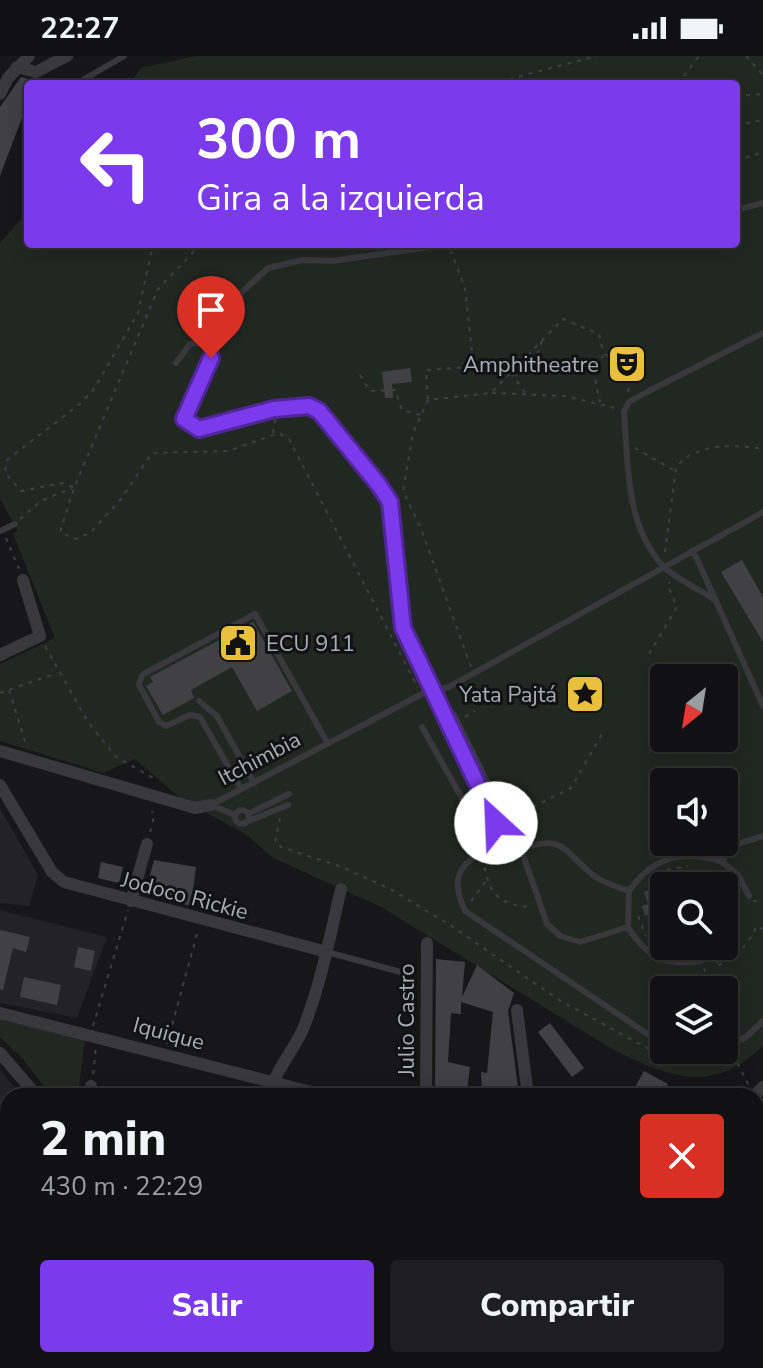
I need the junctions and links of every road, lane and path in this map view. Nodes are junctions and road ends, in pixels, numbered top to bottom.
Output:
1 (29, 56) edge
2 (67, 56) edge
3 (124, 56) edge
4 (597, 56) edge
5 (699, 56) edge
6 (746, 56) edge
7 (17, 67) junction
8 (763, 75) edge
9 (83, 80) edge
10 (505, 80) edge
11 (681, 80) edge
12 (0, 94) edge
13 (763, 94) edge
14 (740, 96) edge
15 (763, 120) edge
16 (740, 124) edge
17 (763, 152) edge
18 (740, 160) edge
19 (763, 203) edge
20 (740, 209) edge
21 (152, 248) edge
22 (197, 248) edge
23 (422, 248) edge
24 (451, 248) edge
25 (763, 333) edge
26 (219, 341) junction
27 (541, 342) junction
28 (620, 354) dead end
29 (604, 355) junction
30 (176, 363) dead end
31 (537, 369) junction
32 (593, 369) junction
33 (633, 369) dead end
34 (512, 373) junction
35 (360, 375) dead end
36 (491, 393) junction
37 (527, 394) junction
38 (428, 400) junction
39 (600, 402) junction
40 (629, 402) junction
41 (274, 409) junction
42 (624, 411) junction
43 (421, 415) junction
44 (273, 435) junction
45 (627, 448) junction
46 (763, 449) edge
47 (676, 471) junction
48 (74, 488) junction
49 (403, 490) junction
50 (387, 498) junction
51 (763, 512) edge
52 (15, 524) joint
53 (1, 530) edge
54 (693, 550) junction
55 (663, 566) junction
56 (674, 573) junction
57 (23, 580) joint
58 (713, 599) junction
59 (40, 636) junction
60 (649, 654) dead end
61 (0, 655) edge
62 (472, 668) dead end
63 (59, 673) junction
64 (435, 688) junction
65 (9, 690) junction
66 (0, 693) edge
67 (422, 694) junction
68 (199, 701) dead end
69 (763, 706) edge
70 (475, 711) dead end
71 (446, 713) junction
72 (457, 721) junction
73 (422, 727) dead end
74 (603, 732) dead end
75 (328, 744) junction
76 (27, 749) dead end
77 (0, 751) edge
78 (157, 780) dead end
79 (254, 783) junction
80 (0, 785) edge
81 (241, 789) junction
82 (289, 794) dead end
83 (211, 805) junction
84 (288, 805) dead end
85 (278, 809) junction
86 (152, 811) dead end
87 (247, 818) junction
88 (506, 821) junction
89 (478, 827) dead end
90 (763, 836) edge
91 (147, 844) joint
92 (521, 849) junction
93 (491, 853) dead end
94 (722, 862) junction
95 (693, 865) dead end
96 (667, 872) edge
97 (487, 881) junction
98 (341, 889) dead end
99 (629, 891) junction
100 (749, 896) dead end
101 (131, 901) junction
102 (637, 906) dead end
103 (542, 907) junction
104 (465, 911) junction
105 (201, 920) junction
106 (628, 927) junction
107 (763, 929) edge
108 (650, 942) edge
109 (427, 943) dead end
110 (327, 952) junction
111 (703, 961) junction
112 (408, 974) dead end
113 (707, 976) edge
114 (517, 1010) dead end
115 (0, 1013) edge
116 (763, 1021) edge
117 (95, 1034) junction
118 (650, 1036) edge
119 (738, 1040) edge
120 (650, 1050) edge
121 (0, 1053) edge
122 (165, 1053) junction
123 (738, 1063) edge
124 (30, 1088) edge
125 (90, 1088) edge
126 (265, 1088) edge
127 (272, 1088) edge
128 (426, 1088) edge
129 (527, 1088) edge
130 (750, 1088) edge

1 - 7 street
2 - 7 street
3 - 9 lane
4 - 10 path
5 - 11 path
6 - 8 path
7 - 12 street
13 - 14 path
15 - 16 path
17 - 18 path
19 - 20 lane
21 - 48 path
22 - 48 path
23 - 26 lane
24 - 38 path
25 - 40 lane
26 - 30 lane
26 - 41 lane
27 - 29 path
27 - 31 path
27 - 34 path
28 - 29 path
29 - 32 path
31 - 32 path
31 - 34 path
32 - 39 path
33 - 40 path
34 - 36 path
34 - 37 path
35 - 43 path
36 - 37 path
36 - 38 path
37 - 39 path
38 - 43 path
39 - 42 path
40 - 42 lane
41 - 44 path
41 - 50 lane
42 - 45 lane
43 - 49 path
44 - 48 path
44 - 67 path
45 - 47 path
45 - 55 lane
46 - 47 path
47 - 55 path
48 - 52 path
49 - 50 path
49 - 62 path
50 - 64 lane
51 - 54 lane, Itchimbia
52 - 53 lane
53 - 57 path
54 - 55 lane, Itchimbia
54 - 58 lane
55 - 56 lane
55 - 64 lane, Itchimbia
56 - 58 lane
56 - 60 path
57 - 59 street
58 - 69 lane
59 - 61 street
59 - 63 path
63 - 65 path
63 - 78 path
64 - 67 lane, Itchimbia
64 - 71 lane
65 - 66 path
65 - 76 path
67 - 75 lane, Itchimbia
68 - 79 lane
70 - 72 path
71 - 72 lane
71 - 104 lane
72 - 88 lane
73 - 89 lane
74 - 88 path
75 - 79 lane, Itchimbia
75 - 81 lane
77 - 83 street, Itchimbia
79 - 81 lane, Itchimbia
80 - 101 street, Jodoco Rickie
81 - 83 lane, Itchimbia
82 - 87 lane
83 - 87 lane
84 - 85 lane
85 - 87 lane
85 - 120 path
86 - 91 path
88 - 92 lane
90 - 94 lane
91 - 101 street
92 - 99 lane
92 - 103 lane
93 - 97 path
94 - 99 lane
94 - 100 lane
95 - 96 path
97 - 103 path
97 - 104 path
98 - 110 street
99 - 106 lane
101 - 105 street, Jodoco Rickie
101 - 117 path
102 - 108 path
103 - 106 lane
104 - 118 lane
105 - 110 street, Jodoco Rickie
105 - 122 path
106 - 111 lane
107 - 111 path
109 - 128 street, Julio Castro
110 - 112 lane, Jodoco Rickie
110 - 127 street
111 - 113 path
114 - 129 street
115 - 117 street, Iquique
116 - 119 lane
117 - 122 street, Iquique
117 - 125 path
121 - 124 street
122 - 126 street, Iquique
123 - 130 path

